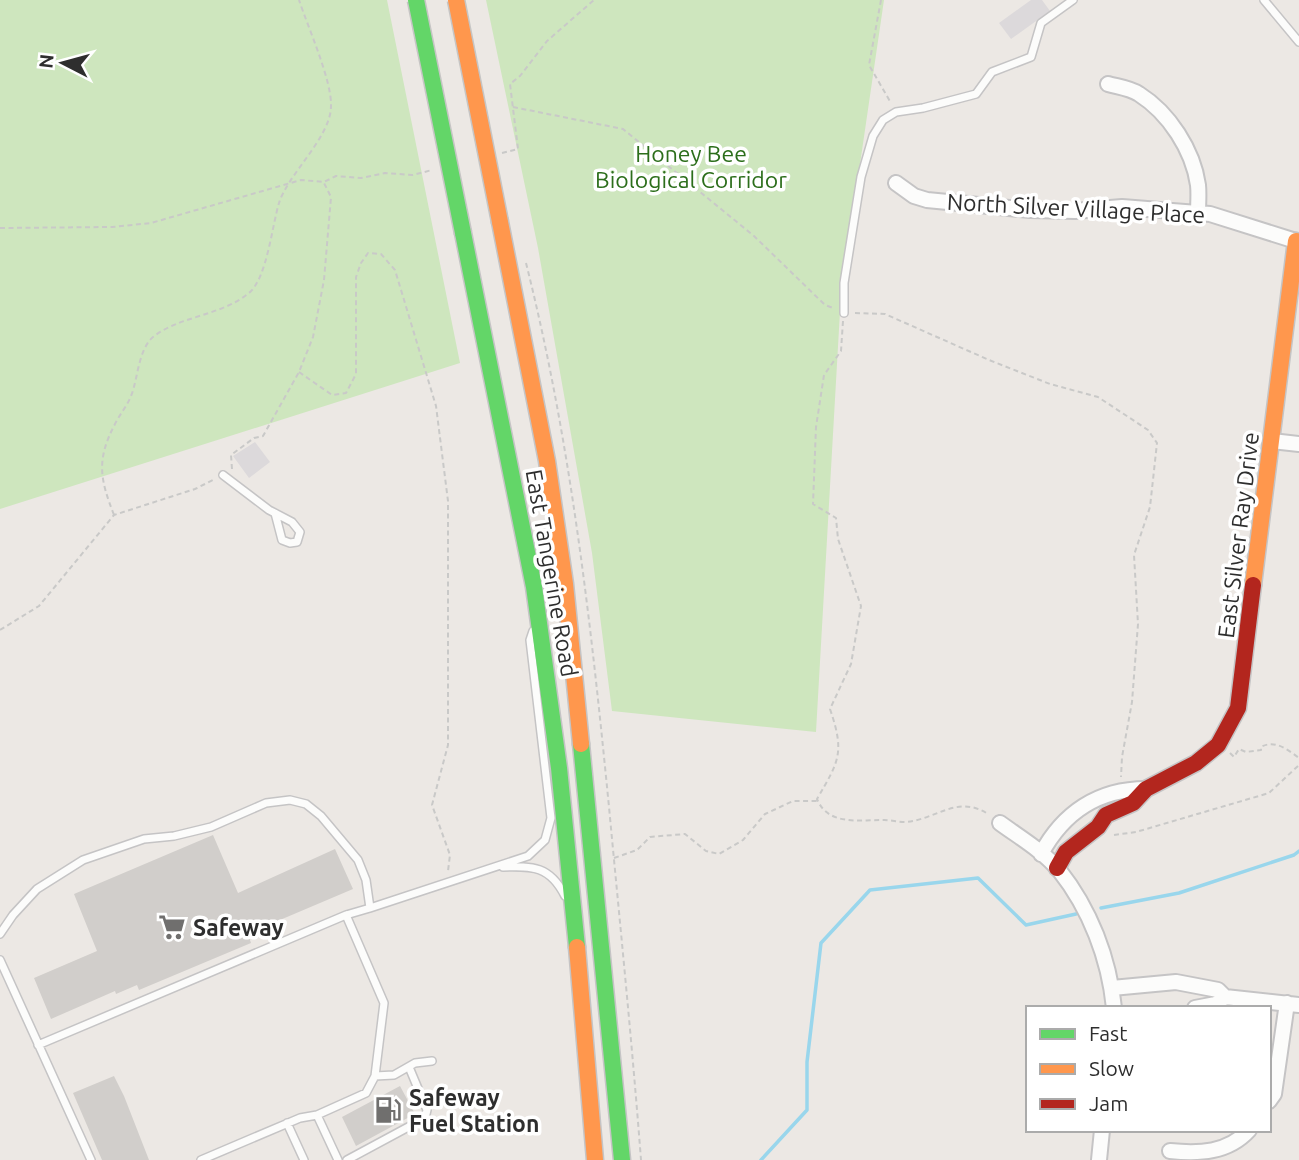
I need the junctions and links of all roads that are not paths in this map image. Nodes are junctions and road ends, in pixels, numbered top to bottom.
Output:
1 (416, 0) edge
2 (456, 0) edge
3 (1073, 0) edge
4 (1264, 0) edge
5 (1299, 42) edge
6 (1108, 84) dead end
7 (896, 183) dead end
8 (1198, 213) junction
9 (1298, 241) edge
10 (844, 313) road end
11 (1272, 442) junction
12 (1299, 444) edge
13 (223, 475) road end
14 (275, 513) dead end
15 (538, 617) junction
16 (1146, 789) junction
17 (1000, 823) road end
18 (1041, 854) junction
19 (495, 867) junction
20 (1058, 868) junction
21 (370, 908) junction
22 (572, 910) junction
23 (346, 915) junction
24 (0, 934) edge
25 (0, 960) edge
26 (1112, 988) junction
27 (1225, 997) junction
28 (1293, 1004) edge
29 (1114, 1006) edge
30 (1206, 1006) edge
31 (38, 1045) junction
32 (432, 1061) dead end
33 (410, 1067) junction
34 (375, 1076) junction
35 (1271, 1098) edge
36 (317, 1115) junction
37 (287, 1123) junction
38 (1102, 1132) edge
39 (1247, 1132) edge
40 (1170, 1151) dead end
41 (91, 1160) edge
42 (201, 1160) edge
43 (304, 1160) edge
44 (338, 1160) edge
45 (347, 1160) edge
46 (595, 1160) edge
47 (622, 1160) edge
48 (1099, 1160) edge

1 - 15 main road, East Tangerine Road, bridge
2 - 47 main road, East Tangerine Road, bridge
3 - 10 lane
4 - 5 lane
6 - 8 street
7 - 8 street, North Silver Village Place
8 - 9 street, North Silver Village Place
9 - 11 main road, East Silver Ray Drive
11 - 12 street
11 - 16 main road, East Silver Ray Drive
13 - 14 lane
15 - 19 lane
15 - 22 main road, East Tangerine Road
16 - 18 street, East Silver Ray Drive
16 - 20 main road, East Silver Ray Drive
17 - 18 street
18 - 20 street
19 - 21 lane
19 - 22 lane
20 - 26 street
21 - 23 lane
21 - 24 lane
22 - 46 main road, East Tangerine Road
23 - 31 lane
23 - 34 lane
25 - 31 lane
26 - 27 street
26 - 29 street
27 - 28 street
27 - 30 street
28 - 35 street
31 - 41 lane
32 - 33 lane
33 - 34 lane
33 - 45 lane
34 - 36 lane
36 - 37 lane
36 - 44 lane
37 - 42 lane
37 - 43 lane
38 - 48 street
39 - 40 street

